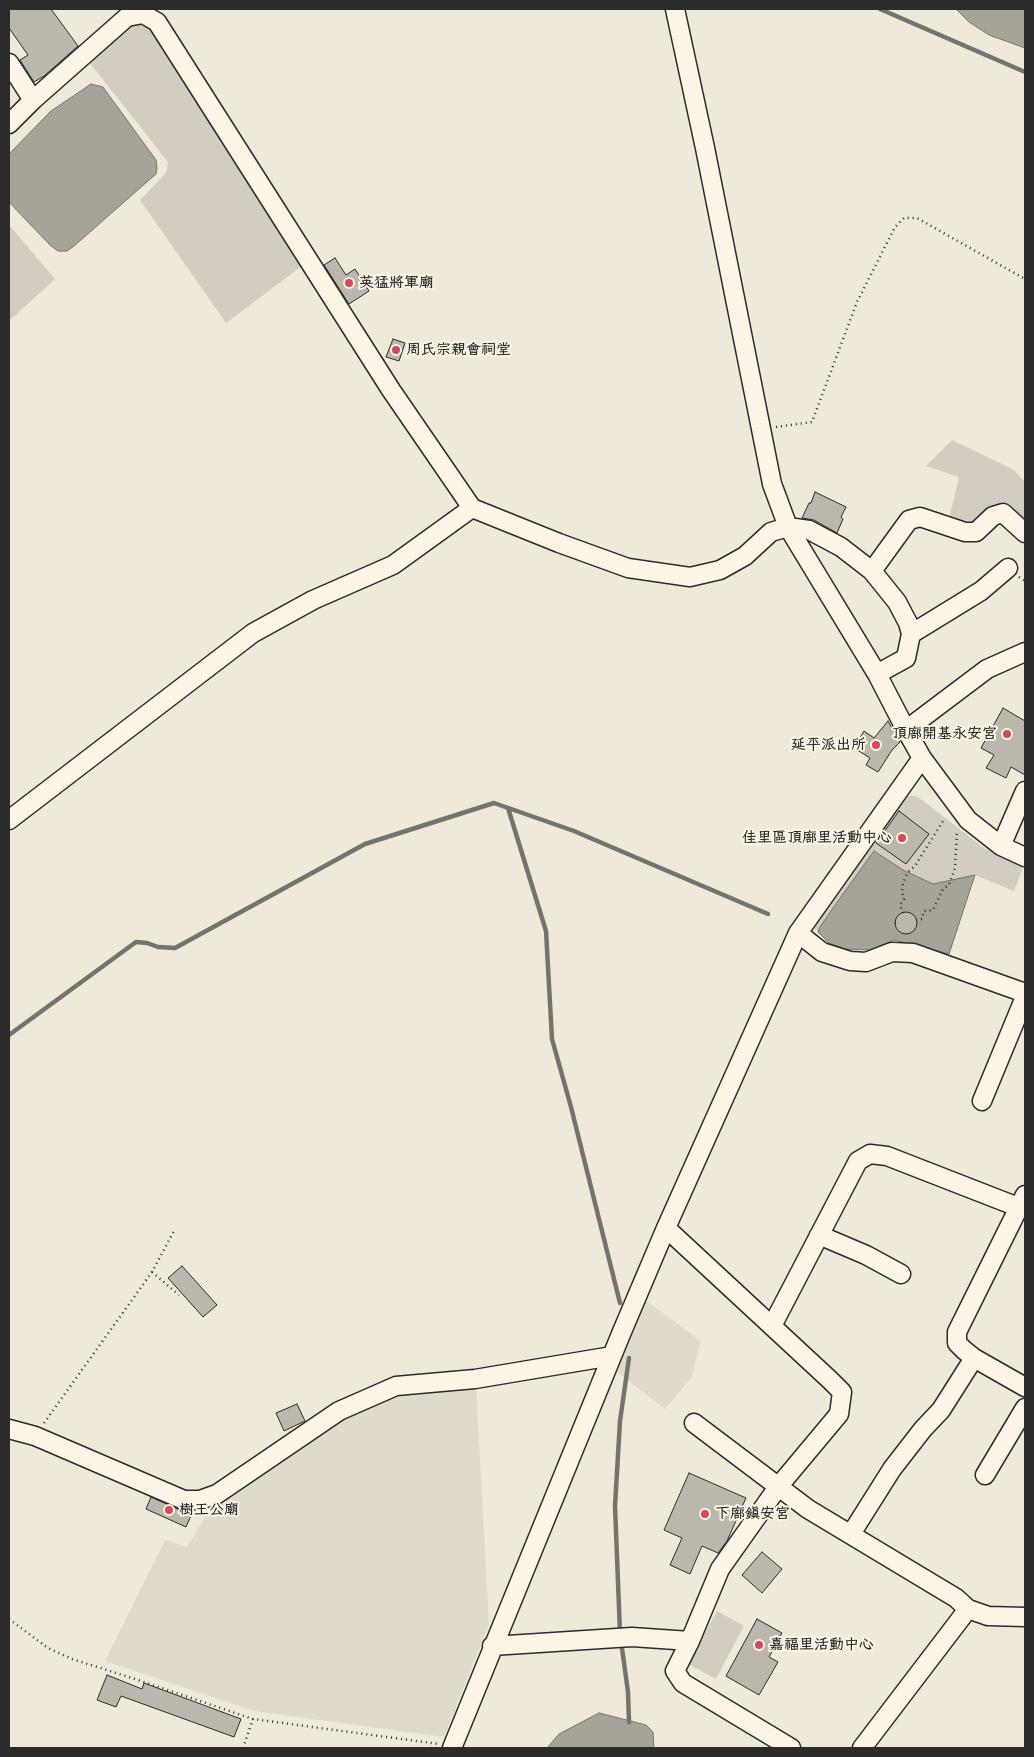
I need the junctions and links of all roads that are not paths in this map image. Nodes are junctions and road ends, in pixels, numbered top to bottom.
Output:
1 (675, 9) edge
2 (144, 11) edge
3 (9, 63) edge
4 (32, 100) junction
5 (9, 124) edge
6 (472, 508) junction
7 (788, 527) junction
8 (1025, 533) edge
9 (1008, 568) dead end
10 (872, 571) junction
11 (911, 634) junction
12 (1025, 652) edge
13 (877, 674) junction
14 (906, 730) junction
15 (922, 758) junction
16 (1025, 792) edge
17 (9, 820) edge
18 (1001, 846) junction
19 (1025, 858) edge
20 (798, 933) junction
21 (1025, 993) edge
22 (1025, 997) edge
23 (982, 1101) dead end
24 (1022, 1201) edge
25 (666, 1228) junction
26 (820, 1234) junction
27 (902, 1274) dead end
28 (772, 1326) junction
29 (612, 1356) junction
30 (974, 1358) junction
31 (1025, 1387) edge
32 (1025, 1408) edge
33 (694, 1423) dead end
34 (9, 1429) edge
35 (985, 1475) dead end
36 (778, 1487) junction
37 (851, 1534) junction
38 (968, 1609) junction
39 (1025, 1617) edge
40 (690, 1641) junction
41 (492, 1646) junction
42 (452, 1747) edge
43 (791, 1748) edge
44 (862, 1748) edge

1 - 7 street
2 - 4 street
2 - 6 street
3 - 4 street
4 - 5 street
6 - 7 street
6 - 17 street
7 - 10 street
7 - 13 street
8 - 10 street
9 - 11 street
10 - 11 street
11 - 13 street
12 - 14 street
13 - 14 street
14 - 15 street
15 - 18 street
15 - 20 street
16 - 18 street
18 - 19 street
20 - 21 street
20 - 25 street
22 - 23 street
24 - 26 street
24 - 30 street
25 - 28 street
25 - 29 street
26 - 27 street
26 - 28 street
28 - 36 street
29 - 34 street
29 - 41 street
30 - 31 street
30 - 37 street
32 - 35 street
33 - 36 street
36 - 37 street
36 - 40 street
37 - 38 street
38 - 39 street
38 - 44 street
40 - 41 street
40 - 43 street
41 - 42 street

